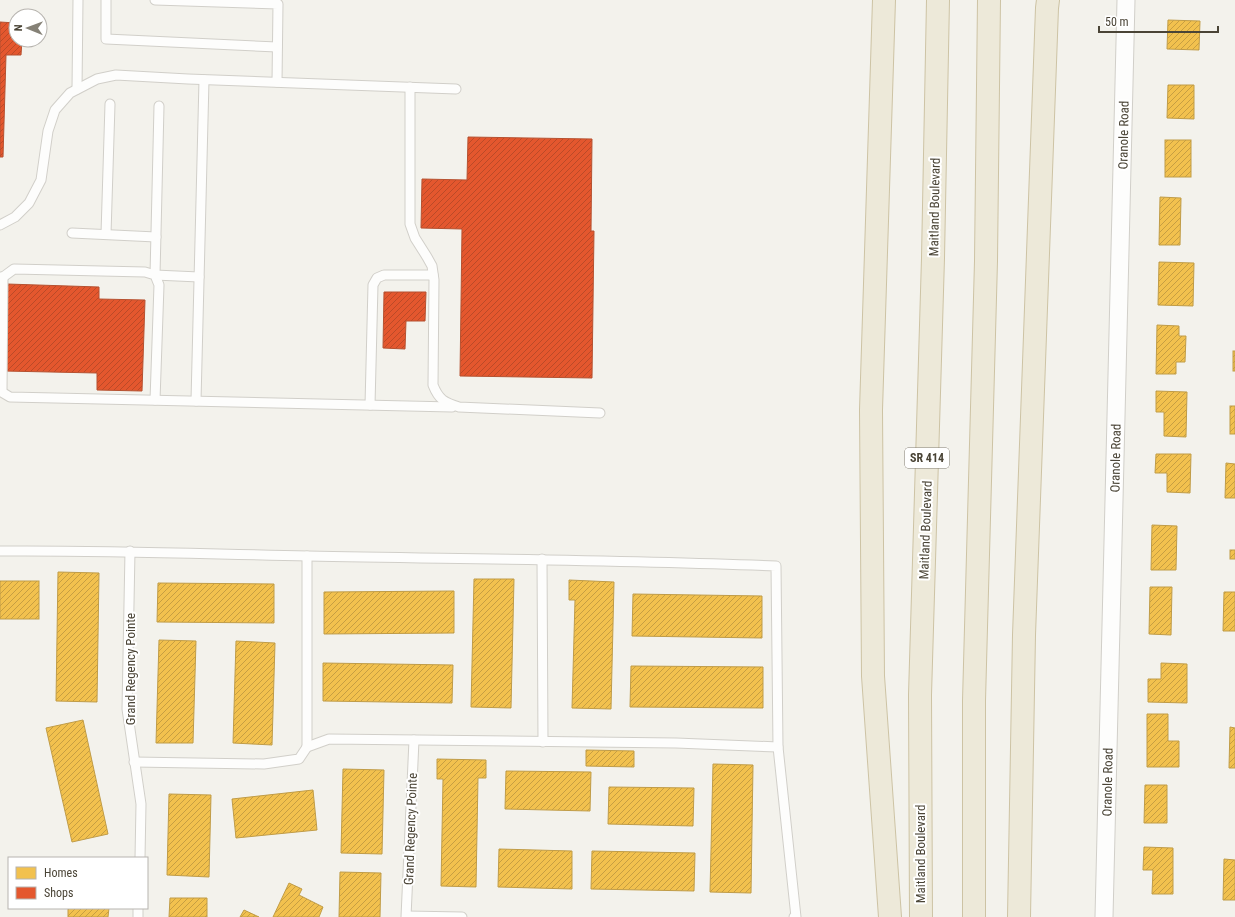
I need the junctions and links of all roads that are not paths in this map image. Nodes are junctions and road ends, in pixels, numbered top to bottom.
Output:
1 (78, 0) edge
2 (106, 0) edge
3 (155, 0) edge
4 (938, 0) edge
5 (989, 0) edge
6 (1126, 0) edge
7 (1046, 3) edge
8 (882, 5) edge
9 (277, 47) junction
10 (204, 80) junction
11 (277, 82) junction
12 (410, 87) junction
13 (77, 89) junction
14 (456, 89) dead end
15 (110, 104) dead end
16 (159, 106) dead end
17 (0, 225) edge
18 (72, 233) dead end
19 (106, 234) junction
20 (156, 236) junction
21 (155, 275) junction
22 (433, 275) junction
23 (2, 277) edge
24 (199, 277) junction
25 (1, 391) edge
26 (155, 400) junction
27 (196, 401) junction
28 (370, 405) junction
29 (459, 407) junction
30 (600, 413) dead end
31 (0, 551) edge
32 (130, 551) junction
33 (307, 556) junction
34 (542, 559) junction
35 (414, 740) junction
36 (543, 742) junction
37 (307, 747) junction
38 (778, 747) junction
39 (134, 762) junction
40 (140, 857) edge
41 (406, 916) edge
42 (462, 917) edge
43 (795, 917) edge
44 (890, 917) edge
45 (921, 917) edge
46 (974, 917) edge
47 (1019, 917) edge
48 (1104, 917) edge

1 - 13 lane
2 - 9 lane
3 - 9 lane
4 - 45 highway, Maitland Boulevard / SR 414
5 - 46 highway
6 - 48 street, Oranole Road
7 - 47 highway
8 - 44 highway
9 - 11 lane
10 - 11 lane
10 - 13 lane
10 - 24 lane
11 - 12 lane
12 - 14 lane
12 - 22 lane
13 - 17 lane
15 - 19 lane
16 - 20 lane
18 - 19 lane
19 - 20 lane
20 - 21 lane
21 - 23 lane
21 - 24 lane
21 - 26 lane
22 - 28 lane
22 - 29 lane
23 - 25 lane
24 - 27 lane
25 - 26 lane
26 - 27 lane
27 - 28 lane
28 - 29 lane
29 - 30 lane
31 - 32 lane
32 - 33 lane
32 - 39 lane, Grand Regency Pointe
33 - 34 lane
33 - 37 lane
34 - 36 lane
34 - 38 lane
35 - 36 lane
35 - 37 lane
35 - 41 lane, Grand Regency Pointe
36 - 38 lane
37 - 39 lane
38 - 43 lane
39 - 40 lane, Grand Regency Pointe
41 - 42 lane

